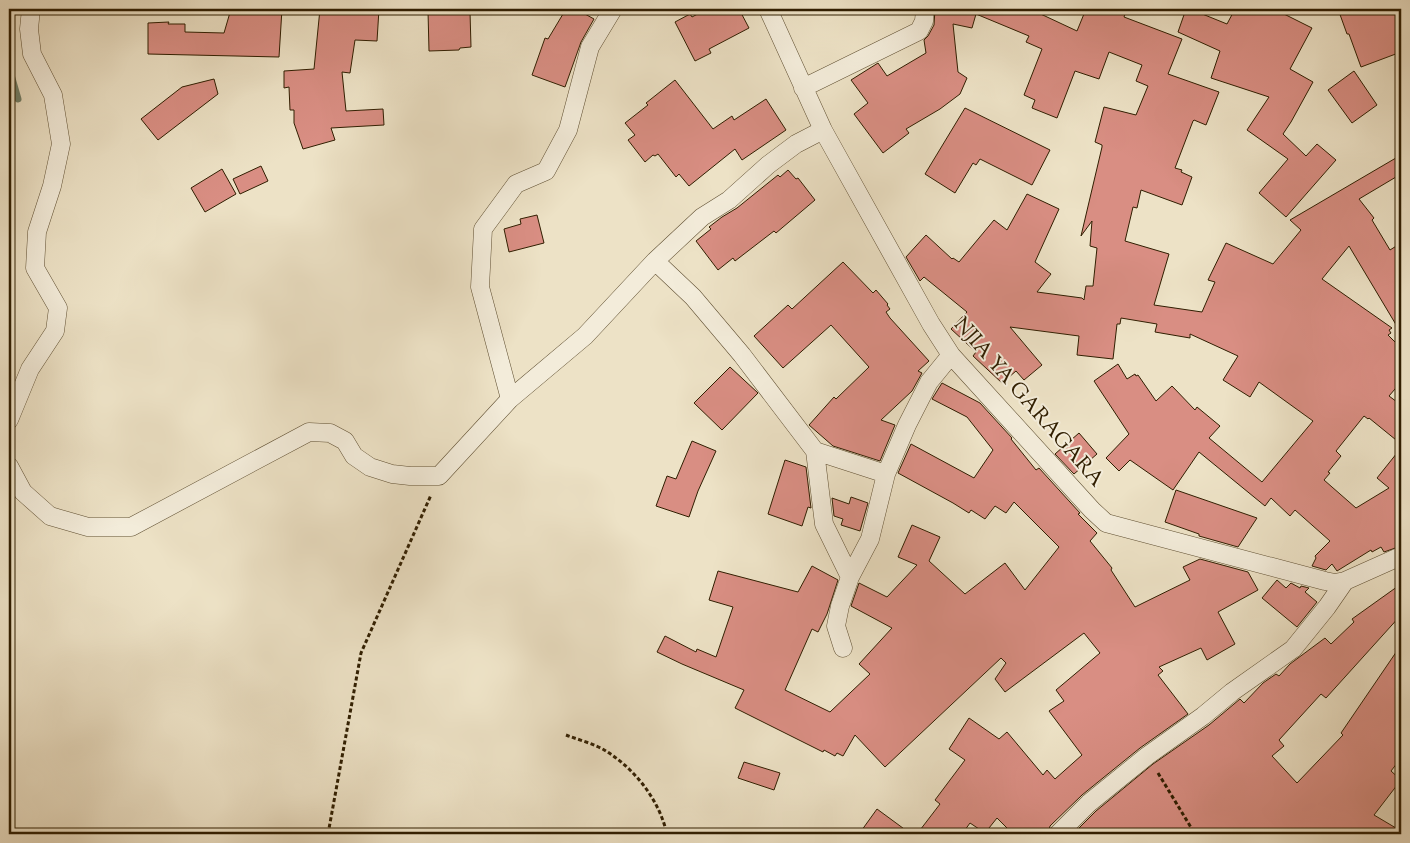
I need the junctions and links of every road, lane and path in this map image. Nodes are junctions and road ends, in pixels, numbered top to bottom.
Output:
1 (30, 9) edge
2 (613, 9) edge
3 (768, 9) edge
4 (925, 9) edge
5 (803, 88) junction
6 (822, 130) junction
7 (655, 261) junction
8 (950, 355) junction
9 (510, 399) junction
10 (9, 420) edge
11 (815, 451) junction
12 (9, 466) edge
13 (886, 474) junction
14 (439, 476) junction
15 (1401, 556) edge
16 (850, 577) junction
17 (1344, 581) junction
18 (843, 648) dead end
19 (566, 735) dead end
20 (1147, 756) junction
21 (328, 834) edge
22 (667, 834) edge
23 (1058, 834) edge
24 (1195, 834) edge

1 - 10 street
2 - 9 street
3 - 5 street, NJIA YA GARAGARA
4 - 5 street
5 - 6 street, NJIA YA GARAGARA
6 - 7 street
6 - 8 street, NJIA YA GARAGARA
7 - 9 street
7 - 11 street
8 - 13 street
8 - 17 street, NJIA YA GARAGARA
9 - 14 street
11 - 13 street
11 - 16 street
12 - 14 street
13 - 16 street
14 - 21 path
15 - 17 street, NJIA YA GARAGARA
16 - 18 street
17 - 20 street
19 - 22 path
20 - 23 street
20 - 24 path

